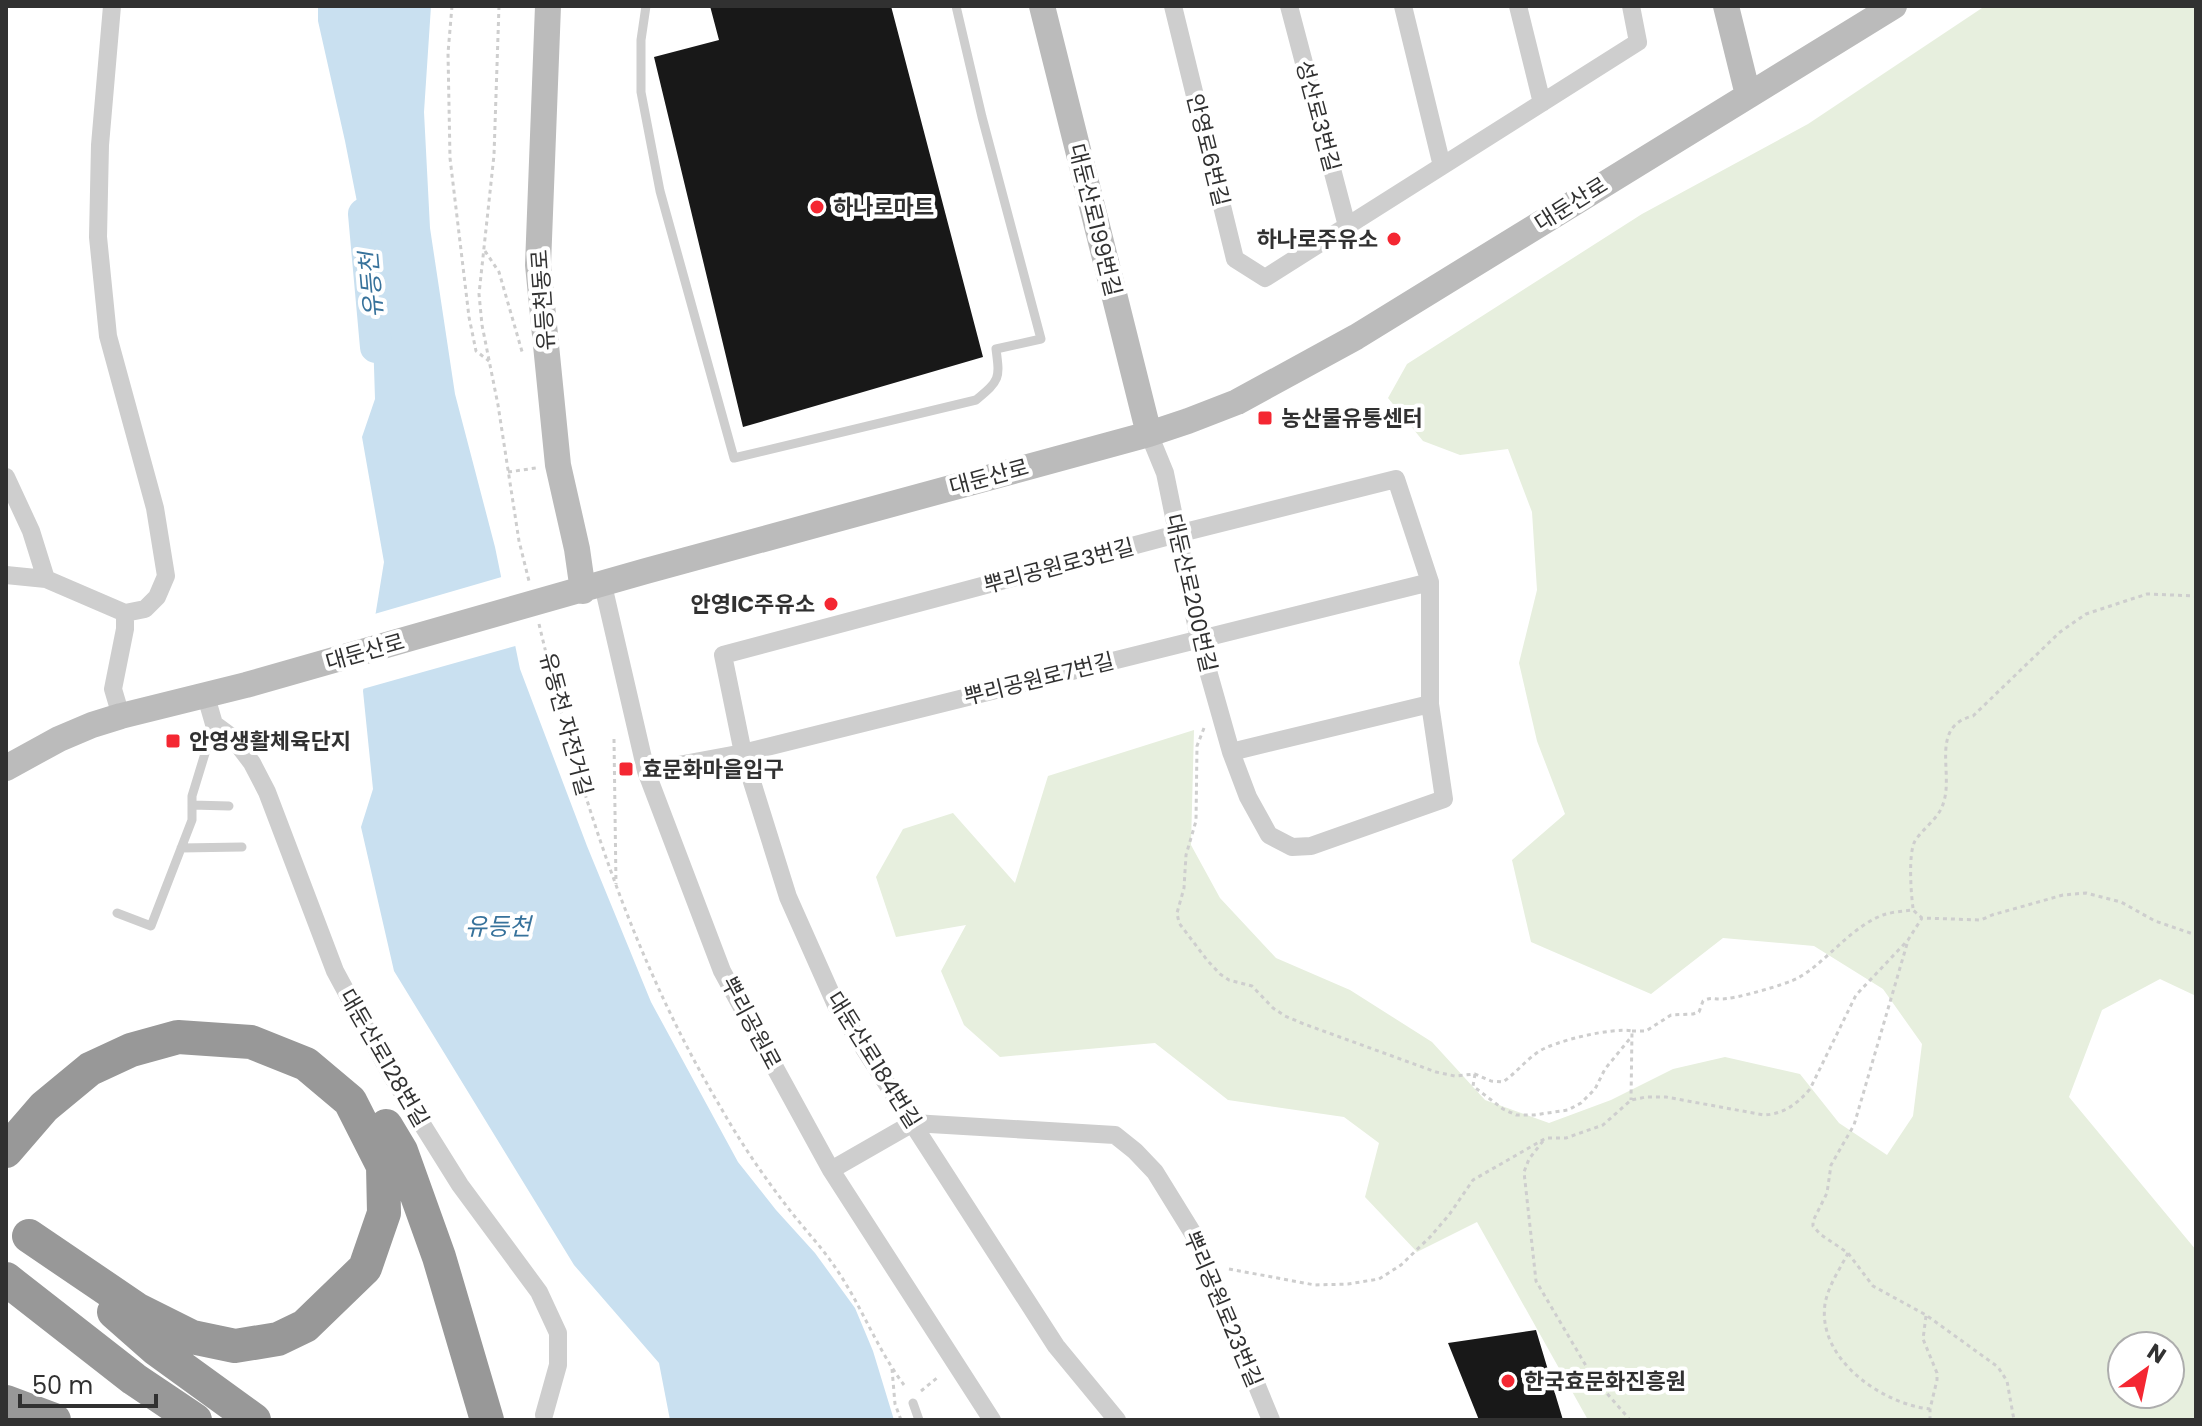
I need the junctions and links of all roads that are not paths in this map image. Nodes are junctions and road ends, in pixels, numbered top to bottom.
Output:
1 (112, 6) edge
2 (548, 6) edge
3 (646, 6) edge
4 (956, 6) edge
5 (1042, 6) edge
6 (1173, 6) edge
7 (1289, 6) edge
8 (1403, 6) edge
9 (1518, 6) edge
10 (1631, 6) edge
11 (1726, 6) edge
12 (1894, 6) edge
13 (1748, 95) junction
14 (1542, 103) junction
15 (1442, 166) junction
16 (1347, 226) junction
17 (1149, 434) junction
18 (6, 477) edge
19 (1396, 479) joint
20 (1177, 534) junction
21 (6, 575) edge
22 (46, 579) junction
23 (1430, 582) junction
24 (593, 588) junction
25 (125, 613) junction
26 (1199, 639) junction
27 (723, 655) joint
28 (205, 693) junction
29 (1430, 704) junction
30 (121, 716) junction
31 (214, 724) junction
32 (1231, 752) junction
33 (743, 753) junction
34 (6, 768) edge
35 (646, 771) junction
36 (192, 805) junction
37 (229, 806) dead end
38 (242, 847) dead end
39 (181, 848) junction
40 (117, 913) dead end
41 (6, 1117) edge
42 (913, 1123) junction
43 (6, 1151) edge
44 (831, 1170) junction
45 (17, 1226) edge
46 (6, 1279) edge
47 (6, 1402) edge
48 (913, 1403) dead end
49 (544, 1415) dead end
50 (54, 1420) edge
51 (195, 1420) edge
52 (254, 1420) edge
53 (487, 1420) edge
54 (919, 1420) edge
55 (992, 1420) edge
56 (1117, 1420) edge
57 (1271, 1420) edge

1 - 25 street
2 - 24 main road, 유등천동로
3 - 4 lane
5 - 17 main road, 대둔산로199번길
6 - 16 street, 안영로6번길
7 - 16 street, 성산로3번길
8 - 15 street
9 - 14 street
10 - 14 street
11 - 13 main road
12 - 13 main road, 대둔산로
13 - 17 main road, 대둔산로
14 - 15 street
15 - 16 street
17 - 20 street, 대둔산로200번길
17 - 24 main road, 대둔산로
18 - 22 street
19 - 20 street, 뿌리공원로3번길
19 - 23 street, 대둔산로200번길
20 - 26 street, 대둔산로200번길
20 - 27 street, 뿌리공원로3번길
21 - 22 street
22 - 25 street
23 - 26 street, 뿌리공원로7번길
23 - 29 street, 대둔산로200번길
24 - 28 main road, 대둔산로
24 - 35 street, 뿌리공원로
25 - 30 street
26 - 32 street, 대둔산로200번길
26 - 33 street, 뿌리공원로7번길
27 - 33 street, 대둔산로184번길
28 - 30 main road, 대둔산로
28 - 31 street
29 - 32 street
29 - 32 street, 대둔산로200번길
30 - 34 main road, 대둔산로
31 - 36 lane
31 - 49 street, 대둔산로128번길
33 - 35 street, 뿌리공원로7번길
33 - 42 street, 대둔산로184번길
35 - 44 street, 뿌리공원로
36 - 37 lane
36 - 39 lane
38 - 39 lane
39 - 40 lane
41 - 53 highway
42 - 44 street
42 - 56 street, 대둔산로184번길
42 - 57 street, 뿌리공원로23번길
43 - 45 highway
44 - 55 street, 뿌리공원로
45 - 52 highway
46 - 51 highway
47 - 50 highway
48 - 54 lane

